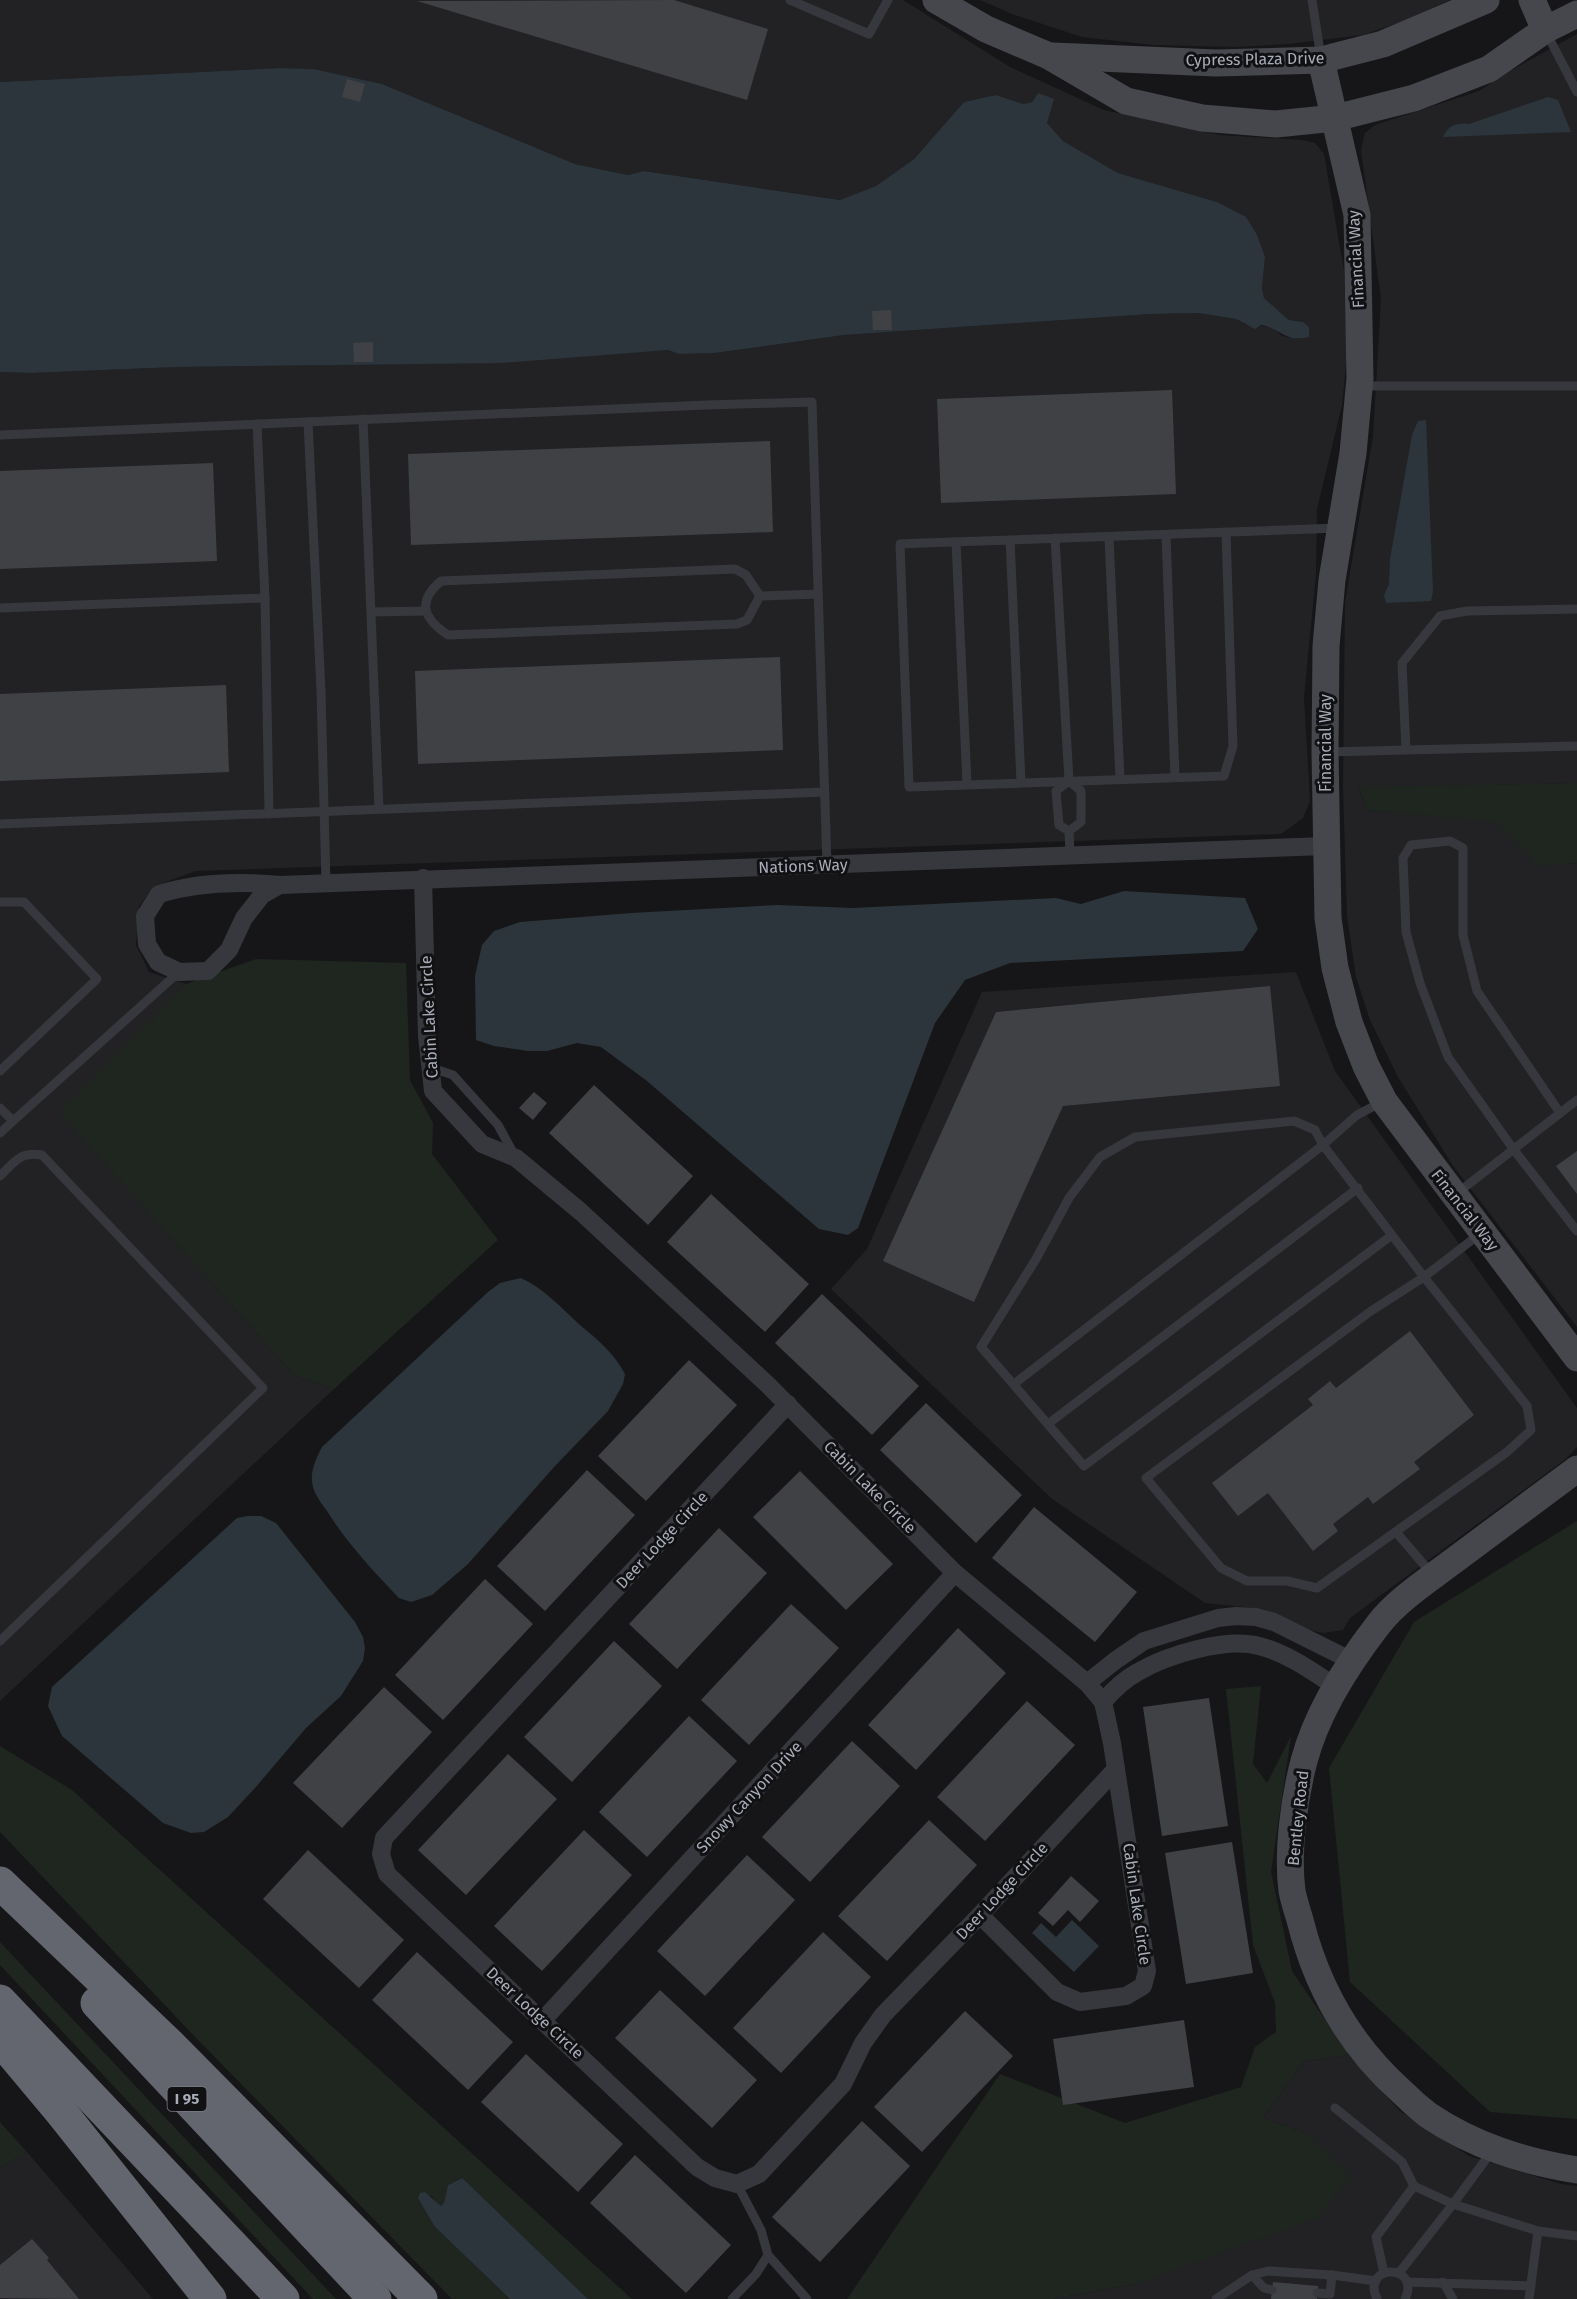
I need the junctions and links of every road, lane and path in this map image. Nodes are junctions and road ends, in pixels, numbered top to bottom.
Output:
1 (790, 0) edge
2 (888, 0) edge
3 (936, 0) edge
4 (1312, 0) edge
5 (1486, 0) edge
6 (1532, 0) edge
7 (1577, 14) edge
8 (1545, 30) junction
9 (1048, 56) junction
10 (1321, 60) junction
11 (1577, 92) edge
12 (1335, 118) junction
13 (1359, 386) junction
14 (1577, 386) edge
15 (363, 419) junction
16 (308, 422) junction
17 (257, 424) junction
18 (0, 435) edge
19 (1341, 528) junction
20 (1226, 532) junction
21 (1166, 535) junction
22 (1055, 538) junction
23 (1109, 538) junction
24 (1010, 540) junction
25 (956, 542) junction
26 (818, 594) junction
27 (760, 596) junction
28 (265, 598) junction
29 (0, 608) edge
30 (1577, 609) edge
31 (426, 611) junction
32 (371, 612) junction
33 (1577, 746) edge
34 (1406, 750) junction
35 (1325, 752) junction
36 (1174, 777) junction
37 (1120, 779) junction
38 (1070, 780) junction
39 (1021, 782) junction
40 (967, 784) junction
41 (824, 792) junction
42 (379, 810) junction
43 (325, 811) junction
44 (269, 814) junction
45 (0, 824) edge
46 (1069, 831) junction
47 (1326, 846) junction
48 (1070, 855) junction
49 (827, 865) junction
50 (423, 878) junction
51 (326, 883) junction
52 (280, 885) junction
53 (0, 902) edge
54 (179, 972) junction
55 (432, 1068) junction
56 (0, 1071) edge
57 (1577, 1100) edge
58 (1384, 1101) junction
59 (0, 1108) edge
60 (1560, 1113) junction
61 (13, 1121) junction
62 (0, 1133) edge
63 (1323, 1144) junction
64 (1514, 1150) junction
65 (516, 1158) junction
66 (0, 1176) edge
67 (1358, 1188) junction
68 (1454, 1195) junction
69 (1482, 1231) junction
70 (1577, 1231) edge
71 (1392, 1234) junction
72 (1424, 1277) junction
73 (1577, 1358) edge
74 (1014, 1384) junction
75 (788, 1404) junction
76 (1048, 1424) junction
77 (1577, 1469) edge
78 (1396, 1532) junction
79 (955, 1574) junction
80 (1434, 1576) junction
81 (0, 1641) edge
82 (1352, 1661) junction
83 (1087, 1683) junction
84 (1336, 1687) junction
85 (1103, 1702) junction
86 (1116, 1769) junction
87 (0, 1883) edge
88 (0, 1899) edge
89 (980, 1915) junction
90 (0, 2001) edge
91 (543, 2020) junction
92 (0, 2039) edge
93 (1335, 2108) dead end
94 (1494, 2150) junction
95 (1577, 2170) edge
96 (738, 2184) junction
97 (1414, 2186) junction
98 (1453, 2204) junction
99 (1538, 2231) junction
100 (1577, 2236) edge
101 (768, 2255) junction
102 (1384, 2273) junction
103 (1399, 2273) junction
104 (1252, 2275) junction
105 (1332, 2275) junction
106 (1376, 2280) junction
107 (1407, 2282) junction
108 (1443, 2282) junction
109 (1531, 2286) junction
110 (1272, 2290) dead end
111 (1317, 2293) dead end
112 (210, 2299) edge
113 (283, 2299) edge
114 (375, 2299) edge
115 (421, 2299) edge
116 (732, 2299) edge
117 (807, 2299) edge
118 (1216, 2299) edge
119 (1377, 2299) edge
120 (1405, 2299) edge
121 (1453, 2299) edge
122 (1529, 2299) edge

1 - 2 lane
3 - 9 street, Cypress Plaza Drive
4 - 10 lane
5 - 10 street, Cypress Plaza Drive
6 - 8 street
7 - 8 street, Cypress Plaza Drive
8 - 11 lane
8 - 12 street, Cypress Plaza Drive
9 - 10 street, Cypress Plaza Drive
9 - 12 street, Cypress Plaza Drive
10 - 12 street, Financial Way
12 - 13 street, Financial Way
13 - 14 lane
13 - 19 street, Financial Way
15 - 16 lane
15 - 26 lane
15 - 32 lane
16 - 17 lane
16 - 43 lane
17 - 18 lane
17 - 28 lane
19 - 20 lane
19 - 35 street, Financial Way
20 - 21 lane
20 - 36 lane
21 - 23 lane
21 - 36 lane
22 - 23 lane
22 - 24 lane
22 - 38 lane
23 - 37 lane
24 - 25 lane
24 - 39 lane
25 - 40 lane
25 - 40 lane
26 - 27 lane
26 - 41 lane
27 - 31 lane
27 - 31 lane
28 - 29 lane
28 - 44 lane
30 - 34 lane
31 - 32 lane
32 - 42 lane
33 - 34 lane
34 - 35 lane
35 - 47 street, Financial Way
36 - 37 lane
37 - 38 lane
38 - 39 lane
38 - 46 lane
38 - 46 lane
39 - 40 lane
41 - 42 lane
41 - 49 lane
42 - 43 lane
43 - 44 lane
43 - 51 lane
44 - 45 lane
46 - 48 lane
47 - 48 street, Nations Way
47 - 58 street, Financial Way
48 - 49 street, Nations Way
49 - 50 street, Nations Way
50 - 51 street, Nations Way
50 - 55 street, Cabin Lake Circle
51 - 52 street, Nations Way
52 - 54 street
52 - 54 street, Nations Way
53 - 56 lane
54 - 61 lane
55 - 65 lane
55 - 65 street, Cabin Lake Circle
57 - 60 lane
58 - 63 lane
58 - 68 street, Financial Way
59 - 61 lane
60 - 64 lane
60 - 64 lane
61 - 62 lane
63 - 67 lane
63 - 74 lane
63 - 74 lane
64 - 68 lane
64 - 70 lane
65 - 75 street, Cabin Lake Circle
66 - 81 lane
67 - 71 lane
67 - 76 lane
68 - 69 street, Financial Way
69 - 72 lane
69 - 73 street, Financial Way
71 - 72 lane
71 - 76 lane
72 - 78 lane
72 - 78 lane
74 - 76 lane
75 - 79 street, Cabin Lake Circle
75 - 91 street, Deer Lodge Circle
77 - 80 street, Bentley Road
78 - 80 lane
79 - 83 street, Cabin Lake Circle
79 - 91 street, Snowy Canyon Drive
80 - 82 street, Bentley Road
82 - 83 street
82 - 84 street, Bentley Road
83 - 85 street, Cabin Lake Circle
84 - 85 street
84 - 94 street, Bentley Road
85 - 86 street, Cabin Lake Circle
86 - 89 street, Deer Lodge Circle
86 - 89 street, Cabin Lake Circle
87 - 115 highway
88 - 114 highway, I 95
89 - 96 street, Deer Lodge Circle
90 - 113 highway
91 - 96 street, Deer Lodge Circle
92 - 112 highway
93 - 97 lane
94 - 95 street, Bentley Road
94 - 98 lane
96 - 101 lane
97 - 98 lane
97 - 102 lane
98 - 99 lane
98 - 103 lane
99 - 100 lane
99 - 109 lane
101 - 116 lane
101 - 117 lane
102 - 103 lane
102 - 106 lane
103 - 107 lane
104 - 105 lane
104 - 110 lane
104 - 118 lane
105 - 106 lane
105 - 111 lane
106 - 119 lane
107 - 108 lane
107 - 120 lane
108 - 109 lane
108 - 121 lane
109 - 122 lane

